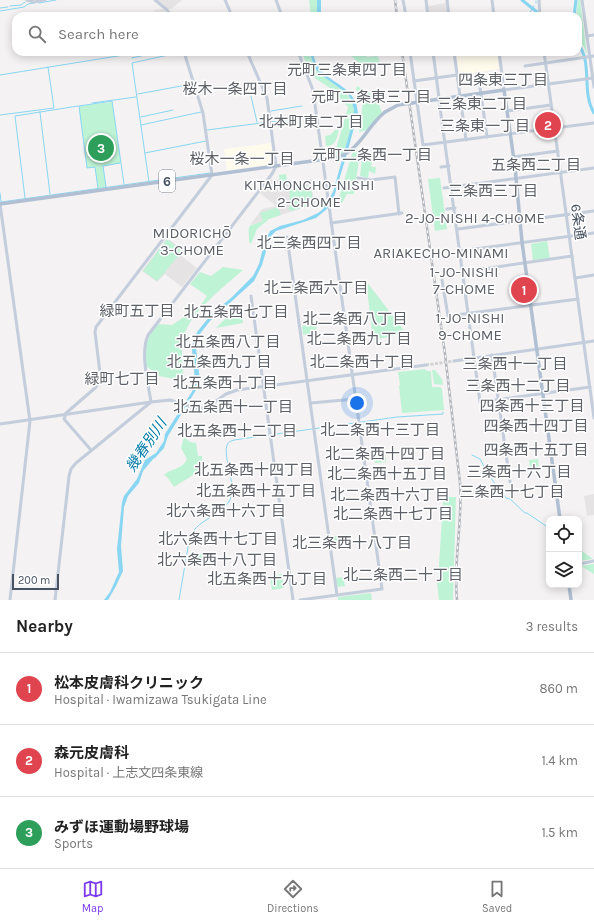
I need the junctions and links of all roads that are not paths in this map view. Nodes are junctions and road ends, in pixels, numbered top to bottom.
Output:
1 (27, 0) edge
2 (45, 0) edge
3 (155, 0) edge
4 (225, 0) edge
5 (276, 0) edge
6 (403, 0) edge
7 (426, 0) edge
8 (447, 0) edge
9 (492, 0) edge
10 (539, 0) edge
11 (582, 0) edge
12 (169, 12) edge
13 (230, 12) edge
14 (280, 12) edge
15 (405, 12) edge
16 (428, 12) edge
17 (448, 12) edge
18 (494, 12) edge
19 (539, 12) edge
20 (594, 35) edge
21 (587, 36) junction
22 (185, 56) edge
23 (249, 56) edge
24 (299, 56) edge
25 (411, 56) edge
26 (433, 56) edge
27 (455, 56) edge
28 (500, 56) edge
29 (545, 56) edge
30 (594, 56) edge
31 (588, 57) junction
32 (546, 63) junction
33 (524, 66) dead end
34 (478, 73) dead end
35 (457, 75) junction
36 (436, 78) junction
37 (591, 78) junction
38 (414, 81) junction
39 (548, 84) junction
40 (594, 87) edge
41 (504, 90) junction
42 (481, 93) junction
43 (460, 96) junction
44 (552, 105) junction
45 (507, 111) junction
46 (594, 122) edge
47 (555, 128) junction
48 (510, 134) junction
49 (487, 137) junction
50 (466, 140) junction
51 (446, 143) junction
52 (558, 151) junction
53 (513, 157) junction
54 (322, 160) junction
55 (276, 166) junction
56 (449, 166) junction
57 (441, 167) dead end
58 (594, 168) edge
59 (561, 172) junction
60 (212, 175) junction
61 (358, 178) dead end
62 (516, 178) junction
63 (452, 187) junction
64 (444, 188) dead end
65 (0, 204) edge
66 (455, 208) junction
67 (447, 209) dead end
68 (594, 211) edge
69 (566, 214) junction
70 (520, 221) junction
71 (331, 223) junction
72 (458, 229) junction
73 (594, 232) edge
74 (569, 236) junction
75 (287, 237) dead end
76 (522, 242) junction
77 (460, 251) junction
78 (572, 256) junction
79 (525, 263) junction
80 (463, 271) junction
81 (455, 272) dead end
82 (594, 275) edge
83 (575, 278) junction
84 (442, 280) dead end
85 (251, 296) dead end
86 (578, 299) junction
87 (531, 305) junction
88 (469, 314) junction
89 (594, 341) edge
90 (584, 343) junction
91 (537, 349) junction
92 (492, 355) junction
93 (474, 358) junction
94 (454, 361) tunnel mouth
95 (426, 364) tunnel mouth
96 (352, 374) junction
97 (308, 381) junction
98 (263, 386) junction
99 (590, 387) junction
100 (543, 393) junction
101 (355, 399) junction
102 (498, 399) junction
103 (151, 402) junction
104 (311, 403) junction
105 (65, 414) junction
106 (594, 418) edge
107 (30, 419) junction
108 (0, 424) edge
109 (91, 450) junction
110 (510, 482) dead end
111 (560, 516) edge
112 (594, 561) edge
113 (582, 563) edge
114 (569, 588) edge
115 (337, 595) junction
116 (10, 600) edge
117 (55, 600) edge
118 (293, 600) edge
119 (300, 600) edge
120 (571, 600) edge

1 - 2 street
3 - 12 street
4 - 13 street
5 - 14 street
6 - 15 street
7 - 16 street
8 - 17 street
9 - 18 street
10 - 19 street
11 - 21 street
20 - 21 street
21 - 31 street
22 - 60 street
23 - 55 street
24 - 54 street
25 - 38 street
26 - 36 street
27 - 35 street
28 - 41 street
29 - 32 street, 6条通
30 - 31 street
31 - 32 street
31 - 37 street
32 - 33 street
32 - 39 street, 6条通
34 - 42 street
35 - 36 street
35 - 43 street
36 - 38 street
36 - 51 street
37 - 39 street
37 - 40 street
38 - 51 street
39 - 41 street
39 - 44 street, 6条通
41 - 42 main road, 6
41 - 45 main road
42 - 43 main road, 6
42 - 49 street
43 - 50 street
43 - 54 main road, 6, bridge
44 - 45 street
44 - 47 street, 6条通
45 - 48 main road
46 - 47 street
47 - 48 street
47 - 52 street, 6条通
48 - 49 street
48 - 53 main road
49 - 50 street
50 - 51 street
51 - 56 street
52 - 53 street
52 - 59 street, 6条通
53 - 62 main road
54 - 55 main road, 6
54 - 71 street
55 - 60 main road, 6
55 - 103 street
56 - 57 street
56 - 63 street
58 - 59 street
59 - 62 street
59 - 69 street, 6条通
60 - 65 main road, 6
60 - 105 street
61 - 71 street
62 - 63 street
62 - 70 main road
63 - 64 street
63 - 66 street
65 - 107 street
66 - 67 street
66 - 72 street
68 - 69 street
69 - 70 street
69 - 74 street, 6条通
70 - 72 street
70 - 76 main road
71 - 96 street
72 - 77 street
73 - 74 street
74 - 76 street
74 - 78 street, 6条通
75 - 97 street
76 - 77 street
76 - 79 main road
77 - 80 street
78 - 79 street
78 - 83 street, 6条通
79 - 80 street
79 - 87 main road
80 - 81 street
80 - 88 street
82 - 83 street
83 - 86 street, 6条通
84 - 88 street
85 - 98 street
86 - 87 street
86 - 90 street, 6条通
87 - 88 street
87 - 91 main road
88 - 93 street
89 - 90 street
90 - 91 street
90 - 99 street, 6条通
91 - 92 street
91 - 100 main road
92 - 93 street
92 - 102 street
93 - 94 street
93 - 102 street
95 - 96 street
96 - 97 street
96 - 101 street
97 - 98 street
97 - 104 street
98 - 103 street
98 - 118 street
99 - 100 street
99 - 106 street, 6条通
100 - 102 street
100 - 111 main road
101 - 104 street
101 - 115 street
102 - 110 street
103 - 105 street
103 - 109 street
104 - 115 street
105 - 107 street
105 - 109 street
107 - 108 street
107 - 116 street
109 - 117 street
112 - 113 street
114 - 120 main road
115 - 119 street

